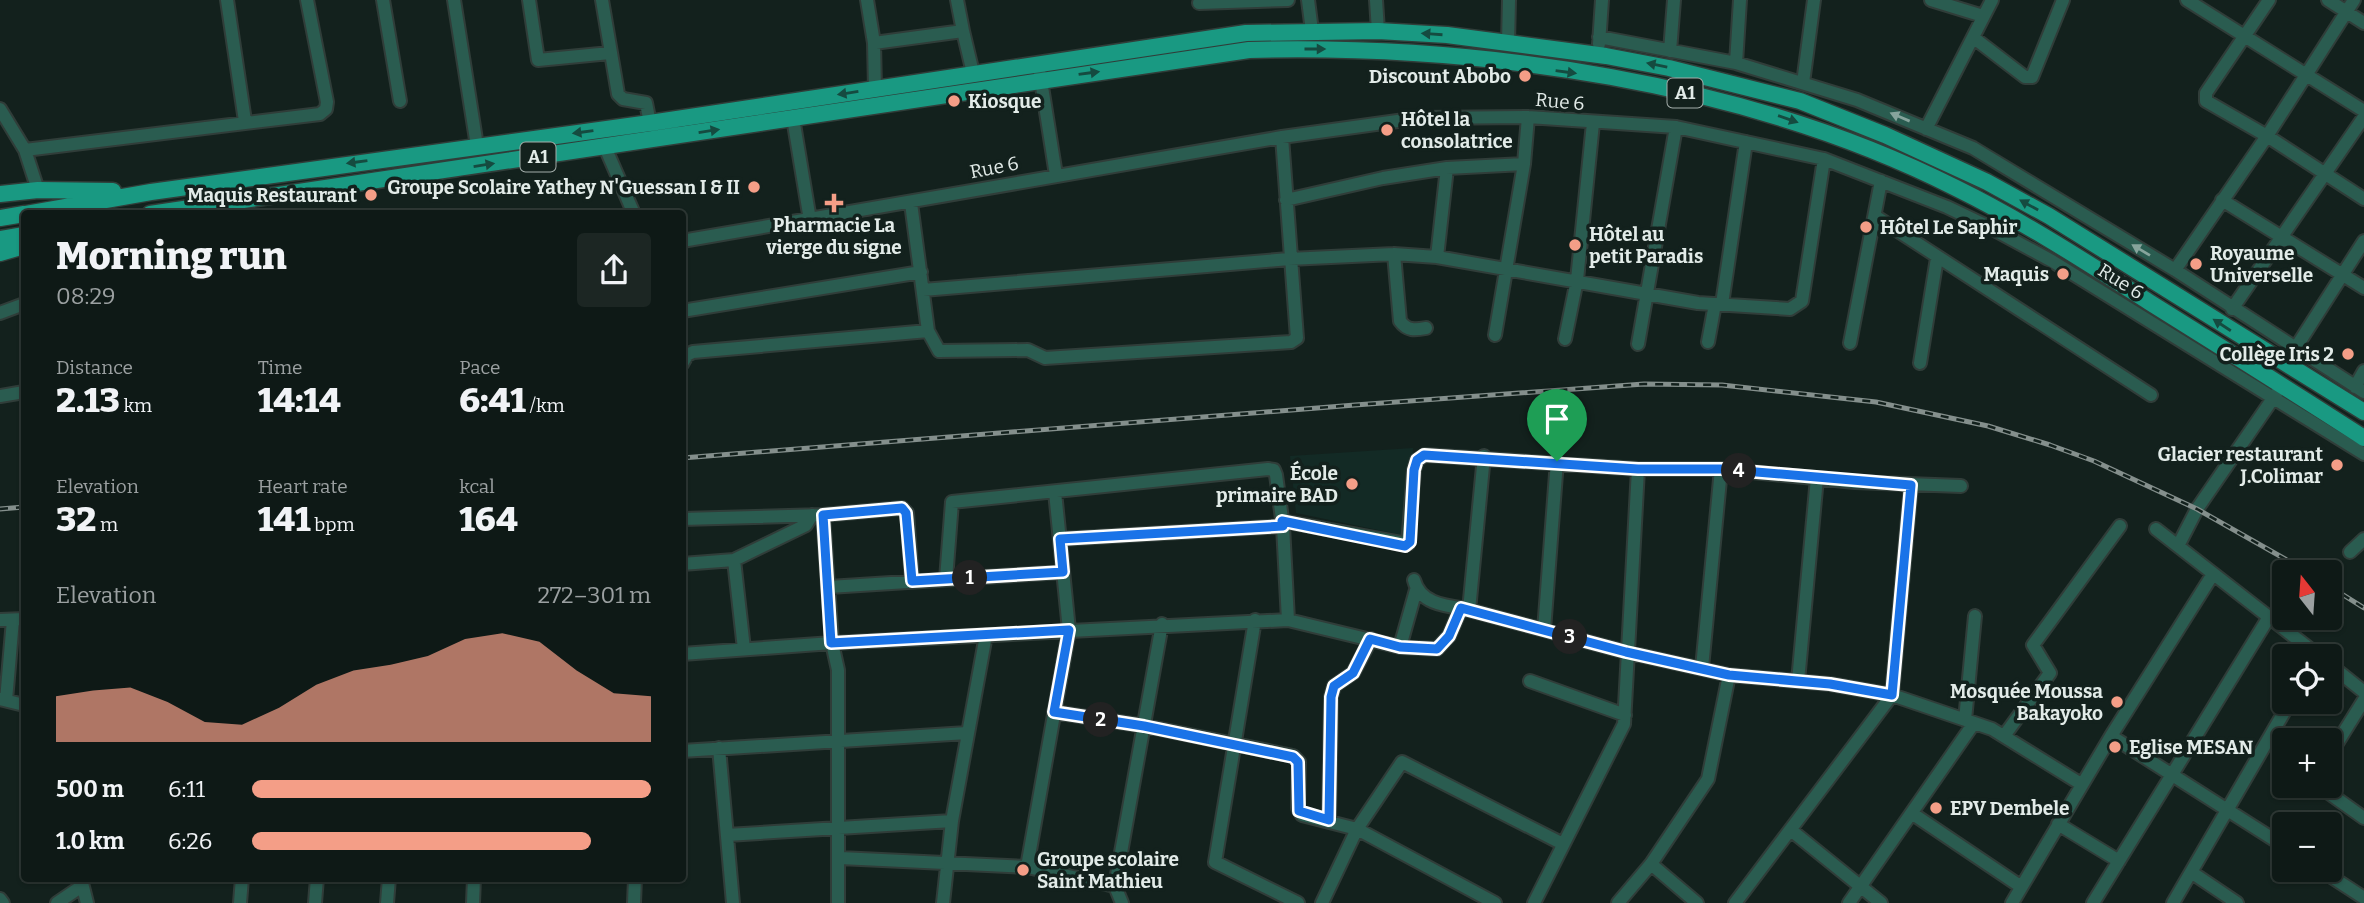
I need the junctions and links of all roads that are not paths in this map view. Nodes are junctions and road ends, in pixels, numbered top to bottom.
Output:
1 (227, 0) edge
2 (307, 0) edge
3 (383, 0) edge
4 (454, 0) edge
5 (529, 0) edge
6 (602, 0) edge
7 (867, 0) edge
8 (957, 0) edge
9 (1288, 0) edge
10 (1308, 0) edge
11 (1376, 0) edge
12 (1509, 0) edge
13 (1602, 0) edge
14 (1674, 0) edge
15 (1740, 0) edge
16 (1814, 0) edge
17 (1931, 0) edge
18 (1992, 0) edge
19 (2063, 0) edge
20 (2188, 0) edge
21 (2269, 0) edge
22 (2328, 0) edge
23 (2354, 0) edge
24 (1199, 3) dead end
25 (2346, 11) junction
26 (1983, 16) junction
27 (2364, 23) edge
28 (963, 31) junction
29 (1312, 31) junction
30 (1378, 31) junction
31 (1600, 37) junction
32 (2245, 37) junction
33 (1974, 38) junction
34 (874, 43) junction
35 (1508, 43) junction
36 (1670, 51) junction
37 (610, 53) junction
38 (1597, 55) junction
39 (1038, 63) junction
40 (1736, 63) junction
41 (973, 73) junction
42 (2306, 78) junction
43 (1041, 80) junction
44 (1803, 83) junction
45 (874, 89) junction
46 (400, 101) dead end
47 (0, 109) edge
48 (2364, 111) edge
49 (1528, 117) junction
50 (2364, 117) edge
51 (793, 118) junction
52 (246, 121) junction
53 (650, 123) junction
54 (1593, 123) junction
55 (1676, 127) junction
56 (1926, 129) junction
57 (1282, 136) junction
58 (2267, 136) junction
59 (1746, 142) junction
60 (477, 146) junction
61 (605, 147) junction
62 (25, 150) junction
63 (1824, 159) junction
64 (1524, 164) junction
65 (1447, 168) junction
66 (2325, 173) junction
67 (1056, 175) junction
68 (1881, 181) junction
69 (38, 190) junction
70 (151, 192) junction
71 (0, 194) edge
72 (2364, 199) edge
73 (1286, 200) junction
74 (2222, 200) junction
75 (911, 202) junction
76 (48, 210) edge
77 (177, 210) edge
78 (632, 210) edge
79 (21, 215) edge
80 (1875, 216) junction
81 (0, 218) edge
82 (810, 220) junction
83 (21, 236) edge
84 (2280, 237) junction
85 (0, 239) edge
86 (686, 240) edge
87 (2364, 241) edge
88 (21, 247) edge
89 (0, 253) edge
90 (1394, 254) junction
91 (1437, 257) junction
92 (1937, 258) junction
93 (1289, 259) junction
94 (1507, 270) junction
95 (2175, 270) junction
96 (921, 272) junction
97 (2342, 274) junction
98 (1577, 281) junction
99 (2364, 288) edge
100 (923, 290) junction
101 (1646, 292) junction
102 (21, 304) edge
103 (1718, 304) junction
104 (2232, 309) junction
105 (686, 310) edge
106 (0, 313) edge
107 (1426, 328) dead end
108 (928, 331) junction
109 (1496, 335) dead end
110 (1565, 339) dead end
111 (1708, 342) dead end
112 (1850, 343) dead end
113 (1638, 344) dead end
114 (2295, 349) junction
115 (686, 357) edge
116 (1920, 363) dead end
117 (2364, 371) edge
118 (2360, 389) edge
119 (21, 392) edge
120 (2278, 392) junction
121 (2151, 394) dead end
122 (0, 396) edge
123 (2364, 412) edge
124 (2364, 438) edge
125 (2364, 454) edge
126 (1484, 456) junction
127 (1557, 461) junction
128 (1638, 469) junction
129 (1721, 469) junction
130 (1817, 478) junction
131 (1911, 485) junction
132 (1961, 486) dead end
133 (1055, 492) junction
134 (818, 515) junction
135 (686, 519) edge
136 (1283, 523) junction
137 (2120, 526) dead end
138 (2156, 529) dead end
139 (1060, 539) junction
140 (2364, 539) edge
141 (2179, 544) junction
142 (2350, 552) dead end
143 (734, 560) junction
144 (686, 564) edge
145 (1063, 572) junction
146 (2213, 574) junction
147 (946, 579) junction
148 (912, 581) junction
149 (829, 587) junction
150 (1465, 609) junction
151 (1975, 616) dead end
152 (2269, 617) junction
153 (12, 619) edge
154 (1255, 620) junction
155 (1288, 620) junction
156 (1162, 624) junction
157 (1069, 630) junction
158 (1544, 630) junction
159 (986, 635) junction
160 (1370, 639) junction
161 (831, 643) junction
162 (2302, 644) edge
163 (1400, 647) junction
164 (744, 649) junction
165 (1626, 652) junction
166 (686, 654) edge
167 (1702, 668) junction
168 (2342, 674) edge
169 (1729, 675) junction
170 (1530, 681) dead end
171 (1798, 681) junction
172 (2364, 692) edge
173 (1892, 695) junction
174 (3, 699) edge
175 (2364, 700) edge
176 (21, 704) edge
177 (1054, 712) junction
178 (2283, 714) edge
179 (1625, 715) junction
180 (1970, 721) junction
181 (1144, 726) junction
182 (967, 733) junction
183 (2342, 735) edge
184 (2004, 736) junction
185 (2111, 736) junction
186 (838, 742) junction
187 (1232, 745) junction
188 (719, 748) junction
189 (686, 751) edge
190 (2172, 773) junction
191 (2081, 784) junction
192 (2340, 798) edge
193 (2227, 809) junction
194 (2362, 811) edge
195 (1913, 814) junction
196 (1329, 820) junction
197 (952, 821) junction
198 (2058, 824) junction
199 (840, 827) junction
200 (1357, 829) junction
201 (1792, 831) junction
202 (727, 835) junction
203 (2272, 838) edge
204 (1563, 844) junction
205 (840, 858) junction
206 (947, 861) junction
207 (2119, 861) junction
208 (1651, 864) junction
209 (1027, 867) junction
210 (2191, 872) junction
211 (82, 882) edge
212 (242, 882) edge
213 (317, 882) edge
214 (389, 882) edge
215 (474, 882) edge
216 (635, 882) edge
217 (2339, 882) edge
218 (1115, 886) junction
219 (2020, 886) junction
220 (1861, 887) junction
221 (2364, 898) edge
222 (57, 903) edge
223 (87, 903) edge
224 (240, 903) edge
225 (315, 903) edge
226 (387, 903) edge
227 (473, 903) edge
228 (634, 903) edge
229 (733, 903) edge
230 (838, 903) edge
231 (943, 903) edge
232 (1122, 903) edge
233 (1298, 903) edge
234 (1322, 903) edge
235 (1495, 903) edge
236 (1534, 903) edge
237 (1618, 903) edge
238 (1697, 903) edge
239 (1735, 903) edge
240 (1849, 903) edge
241 (1881, 903) edge
242 (2012, 903) edge
243 (2093, 903) edge
244 (2173, 903) edge
245 (2237, 903) edge

1 - 52 street
2 - 52 street
3 - 46 street
4 - 60 street
5 - 37 street
6 - 37 street
7 - 34 street
8 - 28 street
9 - 24 street
10 - 29 street
11 - 30 street
12 - 35 street
13 - 31 street
14 - 36 street
15 - 40 street
16 - 44 street
17 - 26 street
18 - 26 street
19 - 33 street
20 - 32 street
21 - 32 street
22 - 25 street
23 - 25 street
25 - 27 street
25 - 42 street
26 - 33 street
28 - 34 street
28 - 41 street
29 - 30 main road, A1
29 - 39 main road, A1
35 -> 30 main road, A1
31 - 36 street
31 - 38 street
32 - 42 street
32 - 58 street
33 - 56 street
34 - 45 street
35 - 38 main road, A1
36 - 40 street
37 - 53 street
123 -> 38 main road, A1
39 - 41 main road, A1
39 - 43 street
40 - 44 street
41 - 45 main road, A1
42 - 48 street
42 - 58 street
43 - 51 main road, A1
43 - 67 street
43 -> 120 main road, A1
56 -> 44 street
45 -> 53 main road, A1
47 - 62 street
49 - 54 street, Rue 6
49 - 57 street, Rue 6
49 - 64 street
50 - 66 street
61 -> 51 main road, A1
51 - 82 street
52 - 62 street
53 -> 60 main road, A1
54 - 55 street, Rue 6
54 - 98 street
55 - 59 street, Rue 6
55 - 101 street
95 -> 56 street
57 - 67 street, Rue 6
57 - 73 street
58 - 66 street
58 - 74 street
59 - 63 street, Rue 6
59 - 103 street
60 -> 70 main road, A1
77 -> 61 main road, A1
61 - 78 street
62 - 69 street
63 - 68 street, Rue 6
63 - 103 street
64 - 65 street
64 - 94 street
65 - 73 street
65 - 91 street
66 - 72 street
66 - 84 street
67 - 75 street, Rue 6
68 - 80 street
68 - 120 street, Rue 6
69 - 70 main road
69 - 71 main road
70 - 76 main road, A1
73 - 93 street
74 - 84 street
74 - 95 street
75 - 82 street, Rue 6
75 - 96 street
79 - 81 main road, A1
80 - 92 street
80 - 112 street
82 - 86 street, Rue 6
83 - 85 main road
84 - 97 street
84 - 104 street
87 - 97 street
88 - 89 main road
90 - 91 street
90 - 93 street
90 - 107 street
91 - 94 street
92 - 116 street
92 - 121 street
93 - 100 street
93 - 108 street
94 - 98 street
94 - 109 street
95 - 104 street
96 - 100 street
96 - 105 street
97 - 99 street
97 - 114 street
98 - 101 street
98 - 110 street
100 - 108 street
101 - 103 street
101 - 113 street
102 - 106 street
103 - 111 street
104 - 114 street
108 - 115 street
114 - 118 street
117 - 118 street
119 - 122 street
120 - 124 main road, A1
120 - 125 street, Rue 6
120 - 141 street
126 - 127 street
126 - 136 street
126 - 150 street
127 - 128 street
127 - 158 street
128 - 129 street
128 - 165 street
129 - 130 street
129 - 167 street
130 - 131 street
130 - 171 street
131 - 132 street
131 - 173 street
133 - 136 street
133 - 139 street
133 - 147 street
134 - 135 street
134 - 143 street
134 - 148 street
134 - 149 street
136 - 139 street
136 - 155 street
137 - 184 street
138 - 141 street
139 - 145 street
140 - 142 street
141 - 146 street
143 - 144 street
143 - 164 street
145 - 147 street
145 - 157 street
146 - 152 street
146 - 185 street
147 - 148 street
148 - 149 street
149 - 161 street
150 - 158 street
150 - 163 street
150 - 163 street
151 - 180 street
152 - 162 street
152 - 190 street
153 - 174 street
154 - 155 street
154 - 156 street
154 - 187 street
155 - 160 street
156 - 157 street
156 - 181 street
157 - 159 street
157 - 177 street
158 - 165 street
159 - 161 street
159 - 182 street
160 - 163 street
160 - 196 street
161 - 164 street
161 - 186 street
164 - 166 street
165 - 167 street
165 - 179 street
167 - 169 street
168 - 172 street
169 - 171 street
169 - 208 street
170 - 179 street
171 - 173 street
173 - 180 street
173 - 201 street
174 - 176 street
175 - 183 street
177 - 181 street
177 - 209 street
178 - 193 street
179 - 204 street
180 - 184 street
180 - 195 street
181 - 187 street
181 - 218 street
182 - 186 street
182 - 197 street
184 - 191 street
185 - 190 street
185 - 191 street
186 - 188 street
186 - 199 street
187 - 196 street
187 - 233 street
188 - 189 street
188 - 202 street
190 - 193 street
190 - 207 street
191 - 198 street
192 - 194 street
193 - 203 street
193 - 210 street
195 - 219 street
195 - 220 street
196 - 200 street
197 - 199 street
197 - 206 street
198 - 207 street
198 - 219 street
199 - 202 street
199 - 205 street
200 - 204 street
200 - 234 street
200 - 235 street
201 - 220 street
201 - 239 street
202 - 229 street
204 - 236 street
205 - 206 street
205 - 230 street
206 - 209 street
206 - 231 street
207 - 243 street
208 - 237 street
208 - 238 street
209 - 218 street
210 - 244 street
210 - 245 street
211 - 222 street
211 - 223 street
212 - 224 street
213 - 225 street
214 - 226 street
215 - 227 street
216 - 228 street
217 - 221 street
218 - 232 street
219 - 242 street
220 - 240 street
220 - 241 street

